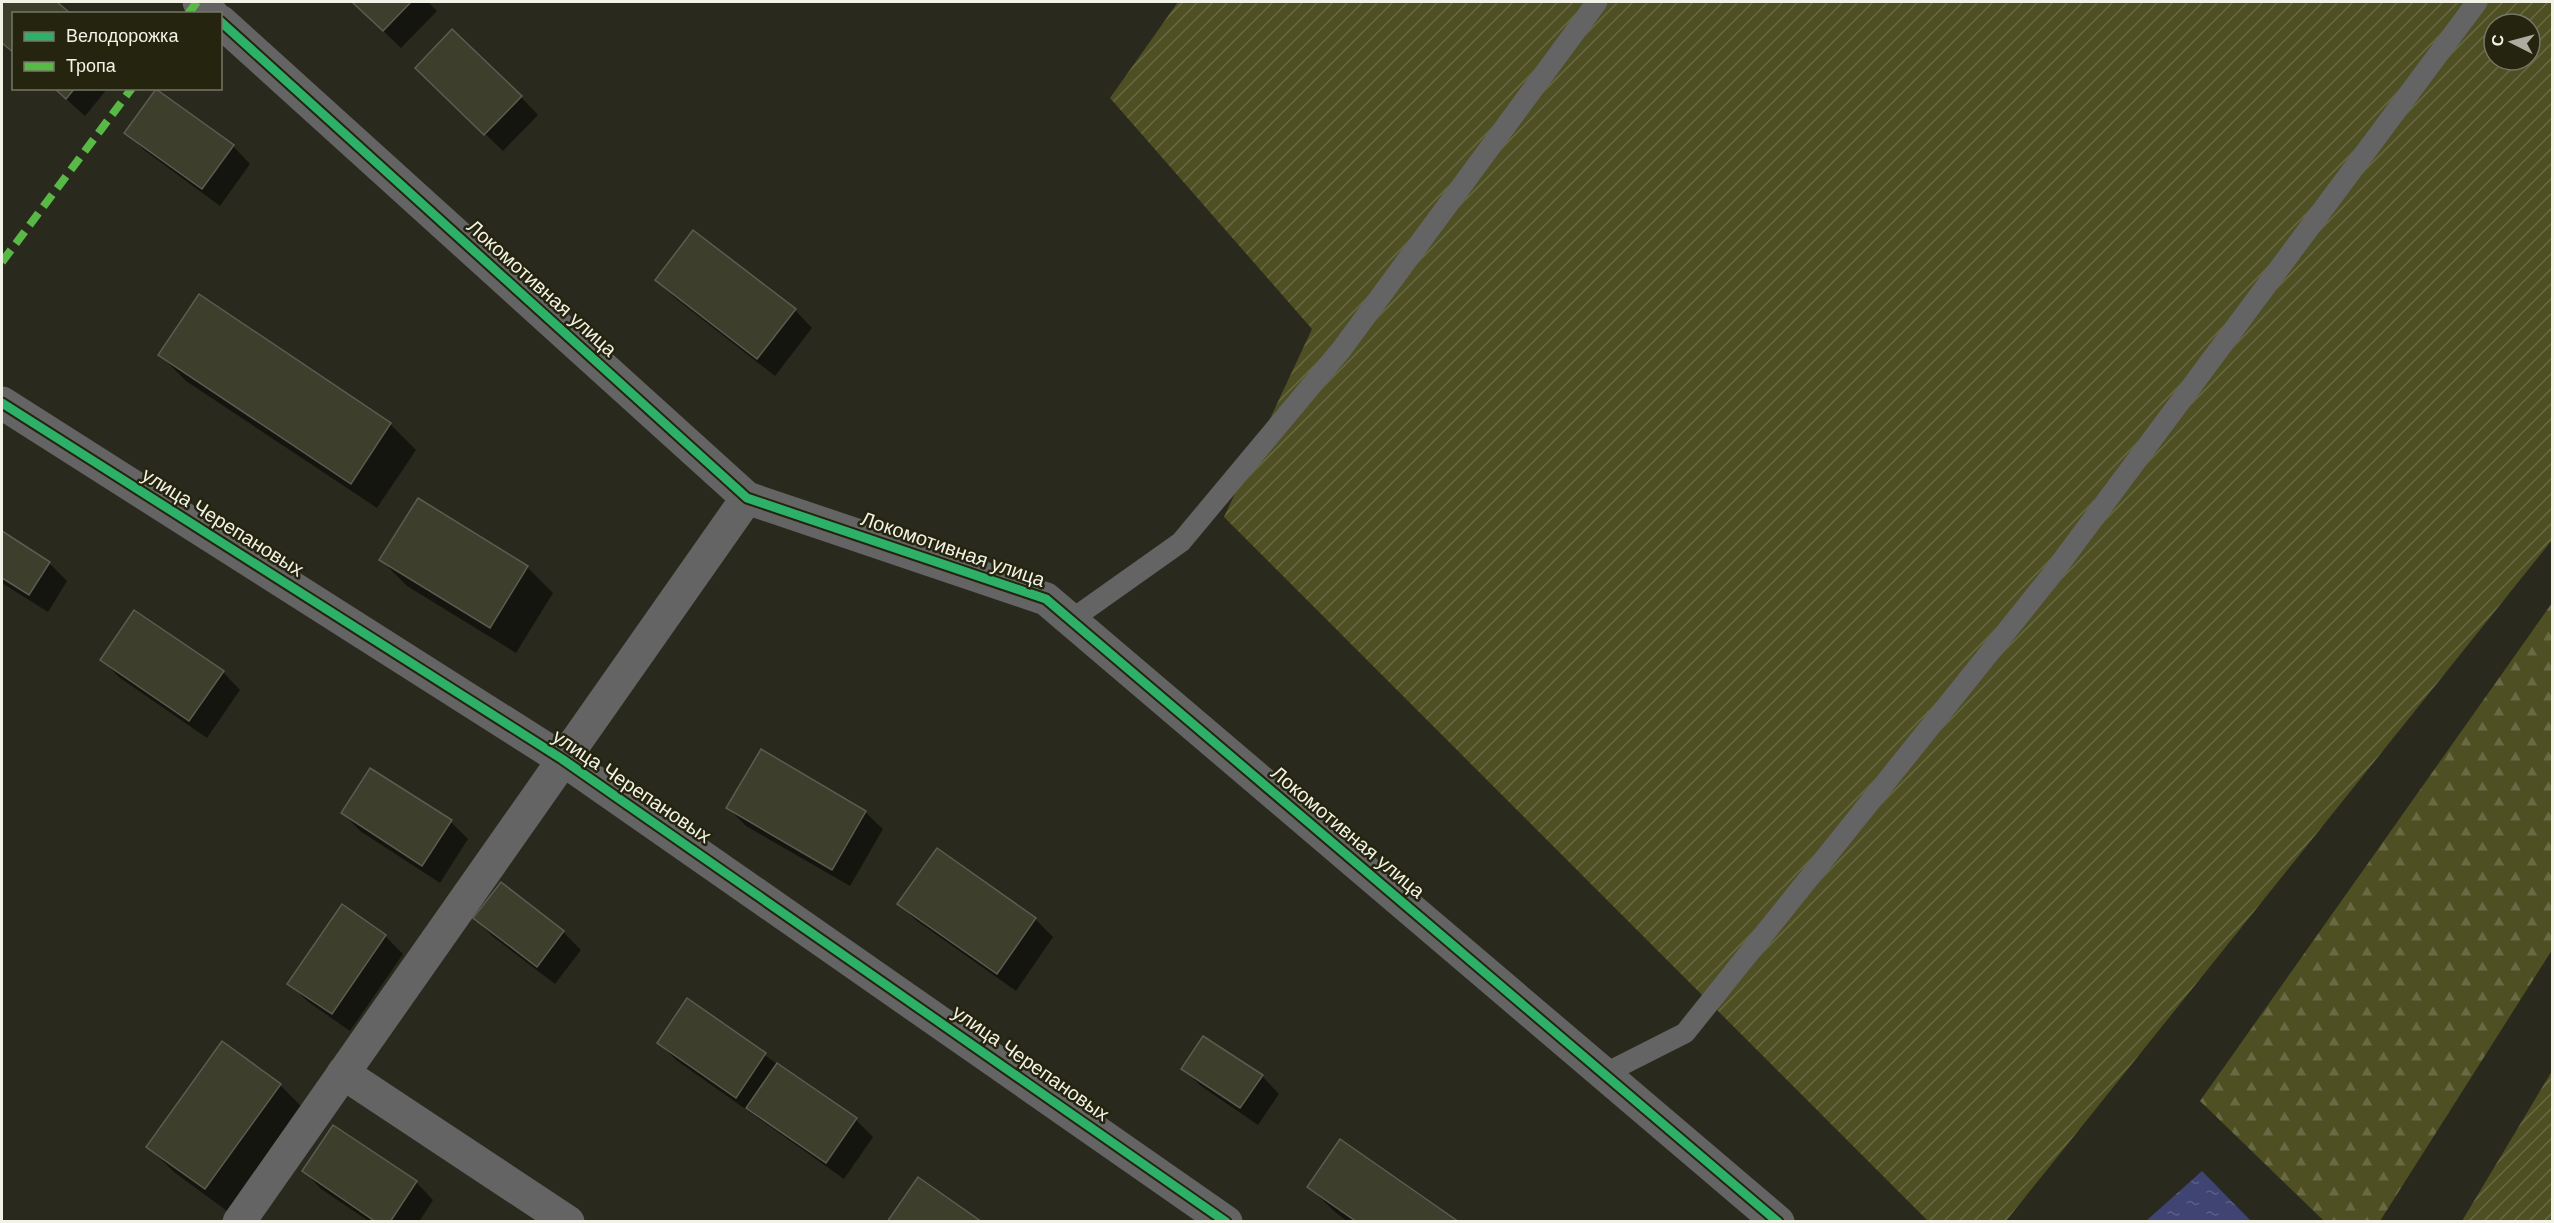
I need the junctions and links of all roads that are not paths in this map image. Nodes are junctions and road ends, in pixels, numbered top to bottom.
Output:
1 (1597, 2) edge
2 (2477, 2) edge
3 (222, 23) edge
4 (2, 403) edge
5 (747, 498) junction
6 (1071, 620) junction
7 (562, 759) junction
8 (343, 1073) junction
9 (1604, 1074) junction
10 (239, 1221) edge
11 (568, 1221) edge
12 (1226, 1221) edge
13 (1778, 1221) edge

1 - 6 lane
2 - 9 lane
3 - 5 street, Локомотивная улица
4 - 7 street, улица Черепановых
5 - 6 street, Локомотивная улица
5 - 7 street
6 - 9 street, Локомотивная улица
7 - 8 street
7 - 12 street, улица Черепановых
8 - 10 street
8 - 11 street
9 - 13 street, Локомотивная улица

